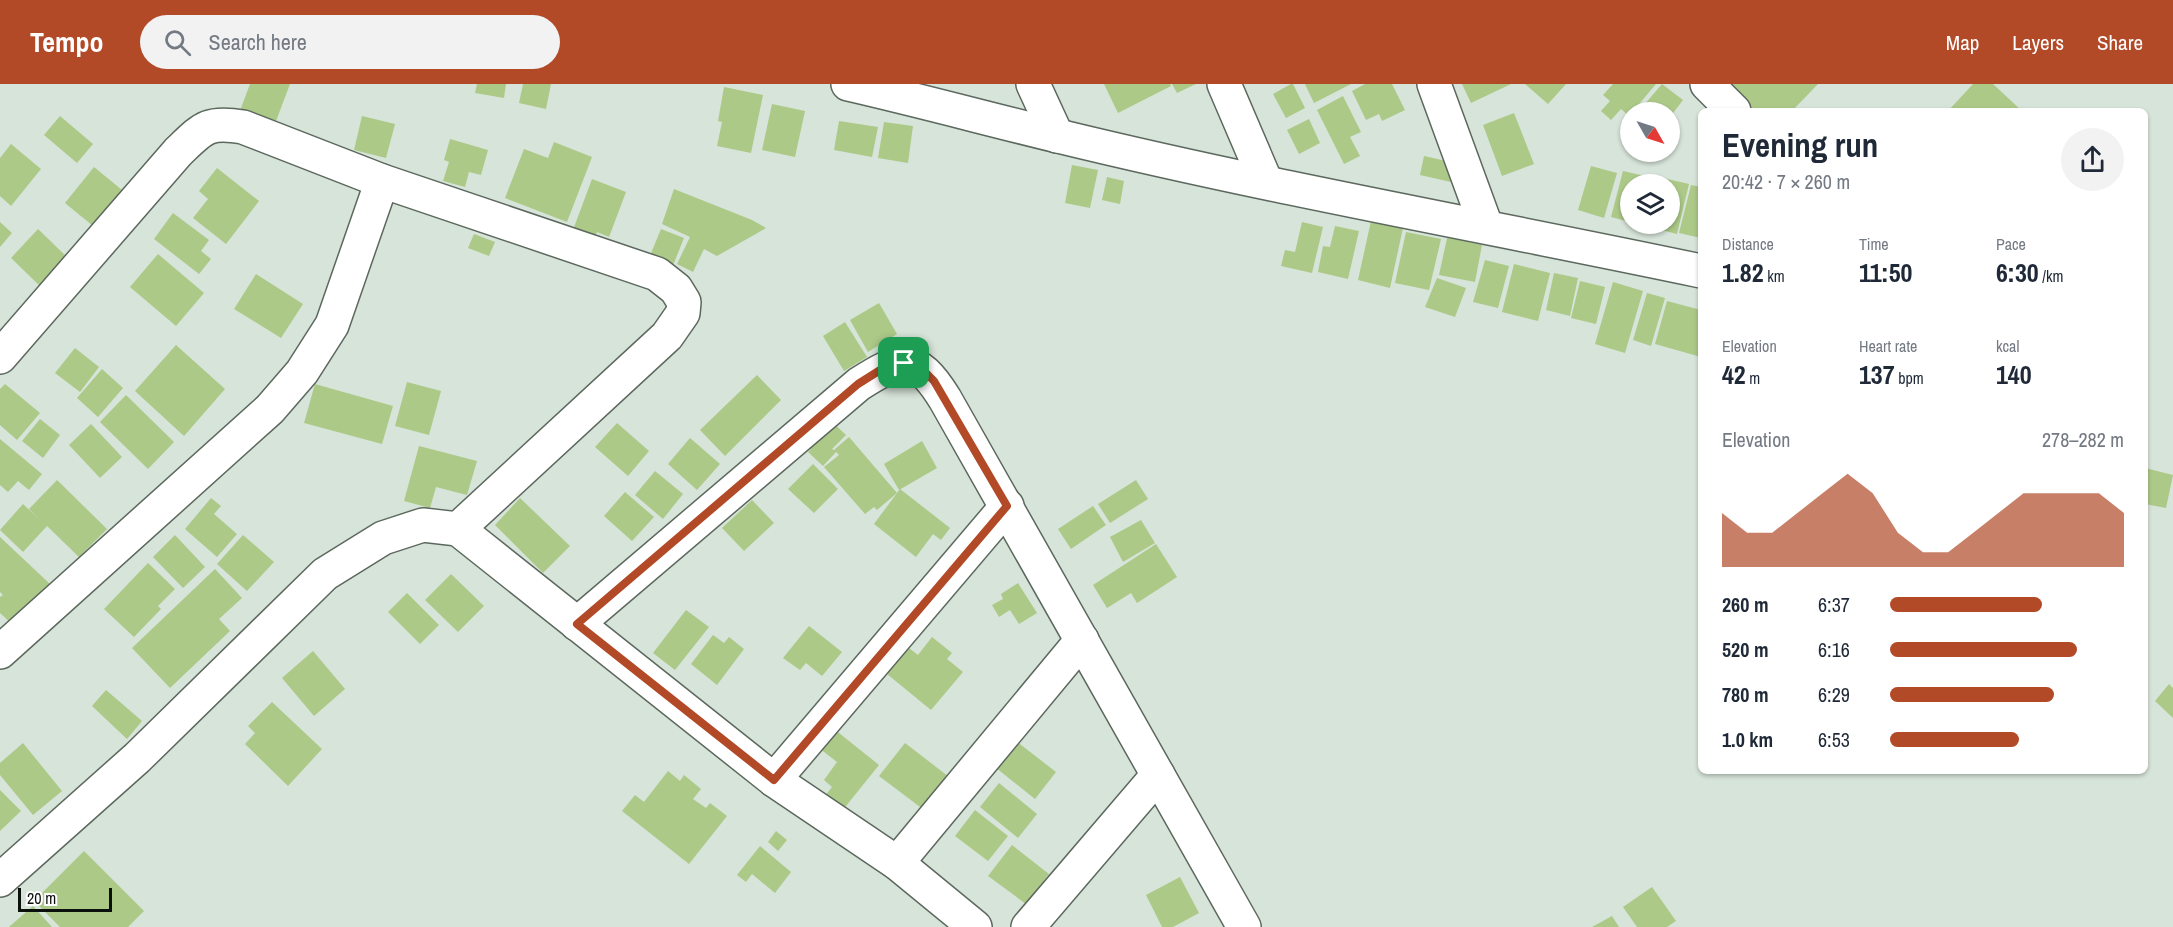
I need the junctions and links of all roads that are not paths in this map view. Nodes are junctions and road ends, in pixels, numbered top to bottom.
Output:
1 (848, 84) edge
2 (1033, 84) edge
3 (1224, 84) edge
4 (1434, 84) edge
5 (1707, 84) edge
6 (900, 90) edge
7 (949, 97) edge
8 (1731, 108) edge
9 (1057, 136) junction
10 (382, 181) junction
11 (1266, 182) junction
12 (1486, 226) junction
13 (1698, 270) edge
14 (0, 357) edge
15 (1007, 506) junction
16 (458, 529) junction
17 (577, 624) junction
18 (1083, 640) junction
19 (0, 652) edge
20 (1158, 775) junction
21 (774, 780) junction
22 (897, 863) junction
23 (0, 880) edge
24 (975, 927) edge
25 (1028, 927) edge
26 (1244, 927) edge

1 - 6 street
2 - 9 street
3 - 11 street
4 - 12 street
5 - 8 street
6 - 7 street
7 - 9 street
9 - 11 street
10 - 14 street
10 - 16 street
10 - 19 street
11 - 12 street
12 - 13 street
15 - 17 street
15 - 18 street
15 - 21 street
16 - 17 street
16 - 23 street
17 - 21 street
18 - 20 street
18 - 22 street
20 - 25 street
20 - 26 street
21 - 22 street
22 - 24 street

